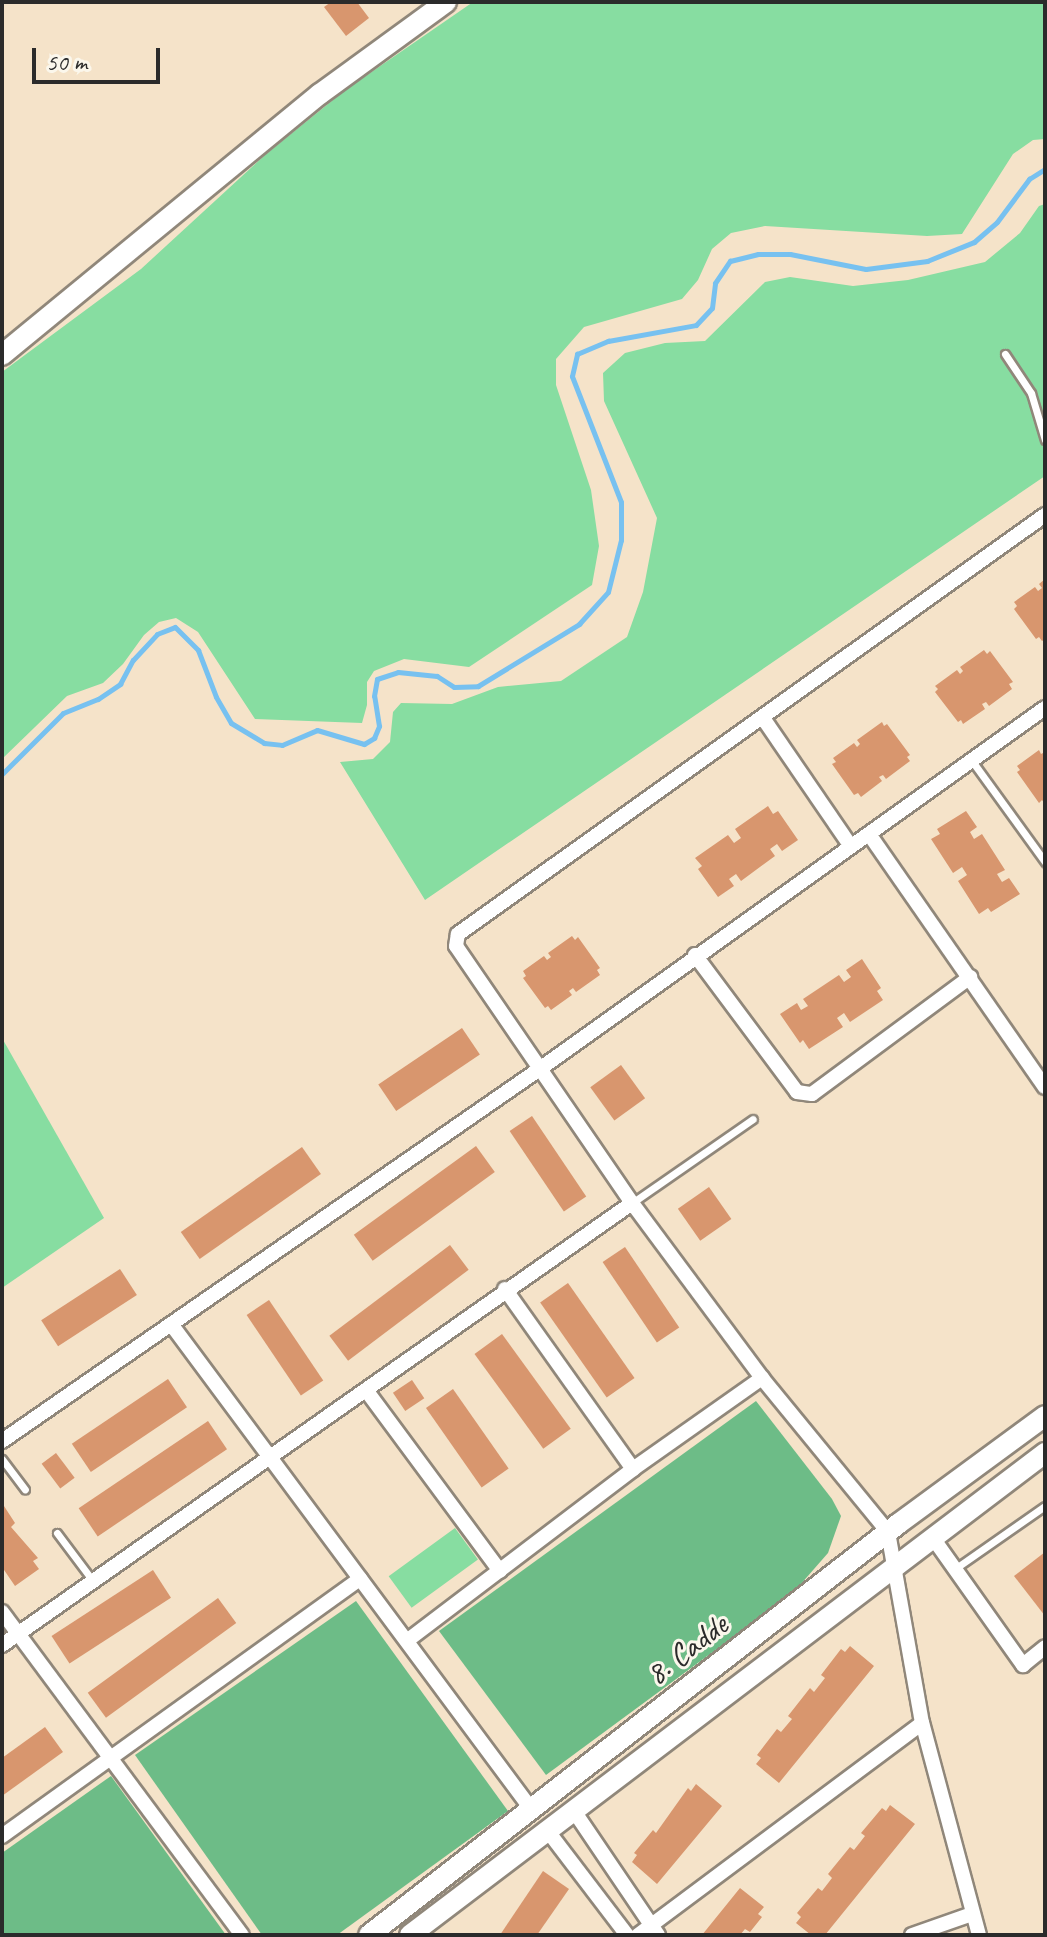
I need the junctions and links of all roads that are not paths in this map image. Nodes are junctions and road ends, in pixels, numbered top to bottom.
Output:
1 (446, 2) edge
2 (4, 349) edge
3 (1005, 354) dead end
4 (1045, 440) edge
5 (1045, 515) edge
6 (1045, 708) edge
7 (763, 718) junction
8 (972, 761) junction
9 (869, 834) junction
10 (850, 845) junction
11 (1045, 862) edge
12 (695, 955) junction
13 (970, 977) junction
14 (541, 1068) junction
15 (1045, 1087) edge
16 (753, 1119) dead end
17 (632, 1203) junction
18 (505, 1289) junction
19 (171, 1324) junction
20 (762, 1378) junction
21 (366, 1390) junction
22 (1045, 1416) edge
23 (2, 1441) edge
24 (1045, 1453) edge
25 (272, 1456) junction
26 (2, 1459) edge
27 (633, 1469) junction
28 (25, 1489) dead end
29 (1045, 1506) edge
30 (888, 1532) junction
31 (57, 1533) dead end
32 (933, 1538) junction
33 (956, 1568) junction
34 (894, 1570) junction
35 (500, 1571) junction
36 (360, 1579) junction
37 (93, 1581) junction
38 (2, 1612) edge
39 (18, 1634) junction
40 (408, 1640) junction
41 (2, 1645) edge
42 (1045, 1647) edge
43 (922, 1723) junction
44 (111, 1758) junction
45 (532, 1810) junction
46 (574, 1811) junction
47 (547, 1830) junction
48 (2, 1836) edge
49 (972, 1914) junction
50 (655, 1929) edge
51 (242, 1935) edge
52 (369, 1935) edge
53 (410, 1935) edge
54 (627, 1935) edge
55 (638, 1935) edge
56 (912, 1935) edge
57 (979, 1935) edge

1 - 2 street
3 - 4 lane
5 - 7 street
6 - 8 street
7 - 10 street
7 - 14 street
8 - 9 street
8 - 11 lane
9 - 10 street
9 - 13 street
10 - 12 street
12 - 13 street
12 - 14 street
13 - 15 street
14 - 17 street
14 - 19 street
16 - 17 lane
17 - 18 street
17 - 20 street
18 - 21 street
18 - 27 street
19 - 23 street
19 - 25 street
20 - 27 street
20 - 30 street
21 - 25 street
21 - 35 street
22 - 30 street, 8. Cadde
24 - 32 street, 8. Cadde
25 - 36 street
25 - 37 street
26 - 28 lane
27 - 35 street
29 - 33 lane
30 - 34 street
30 - 45 street, 8. Cadde
31 - 37 lane
32 - 33 street
32 - 34 street, 8. Cadde
33 - 42 street
34 - 43 street
34 - 46 street, 8. Cadde
35 - 40 street
36 - 40 street
36 - 44 street
37 - 39 street
38 - 39 street
39 - 41 street
39 - 44 street
40 - 45 street
43 - 49 street
43 - 50 street
44 - 48 street
44 - 51 street
45 - 52 street, 8. Cadde
46 - 47 street, 8. Cadde
46 - 50 street
47 - 53 street, 8. Cadde
47 - 54 street
49 - 56 street
49 - 57 street
50 - 55 street

